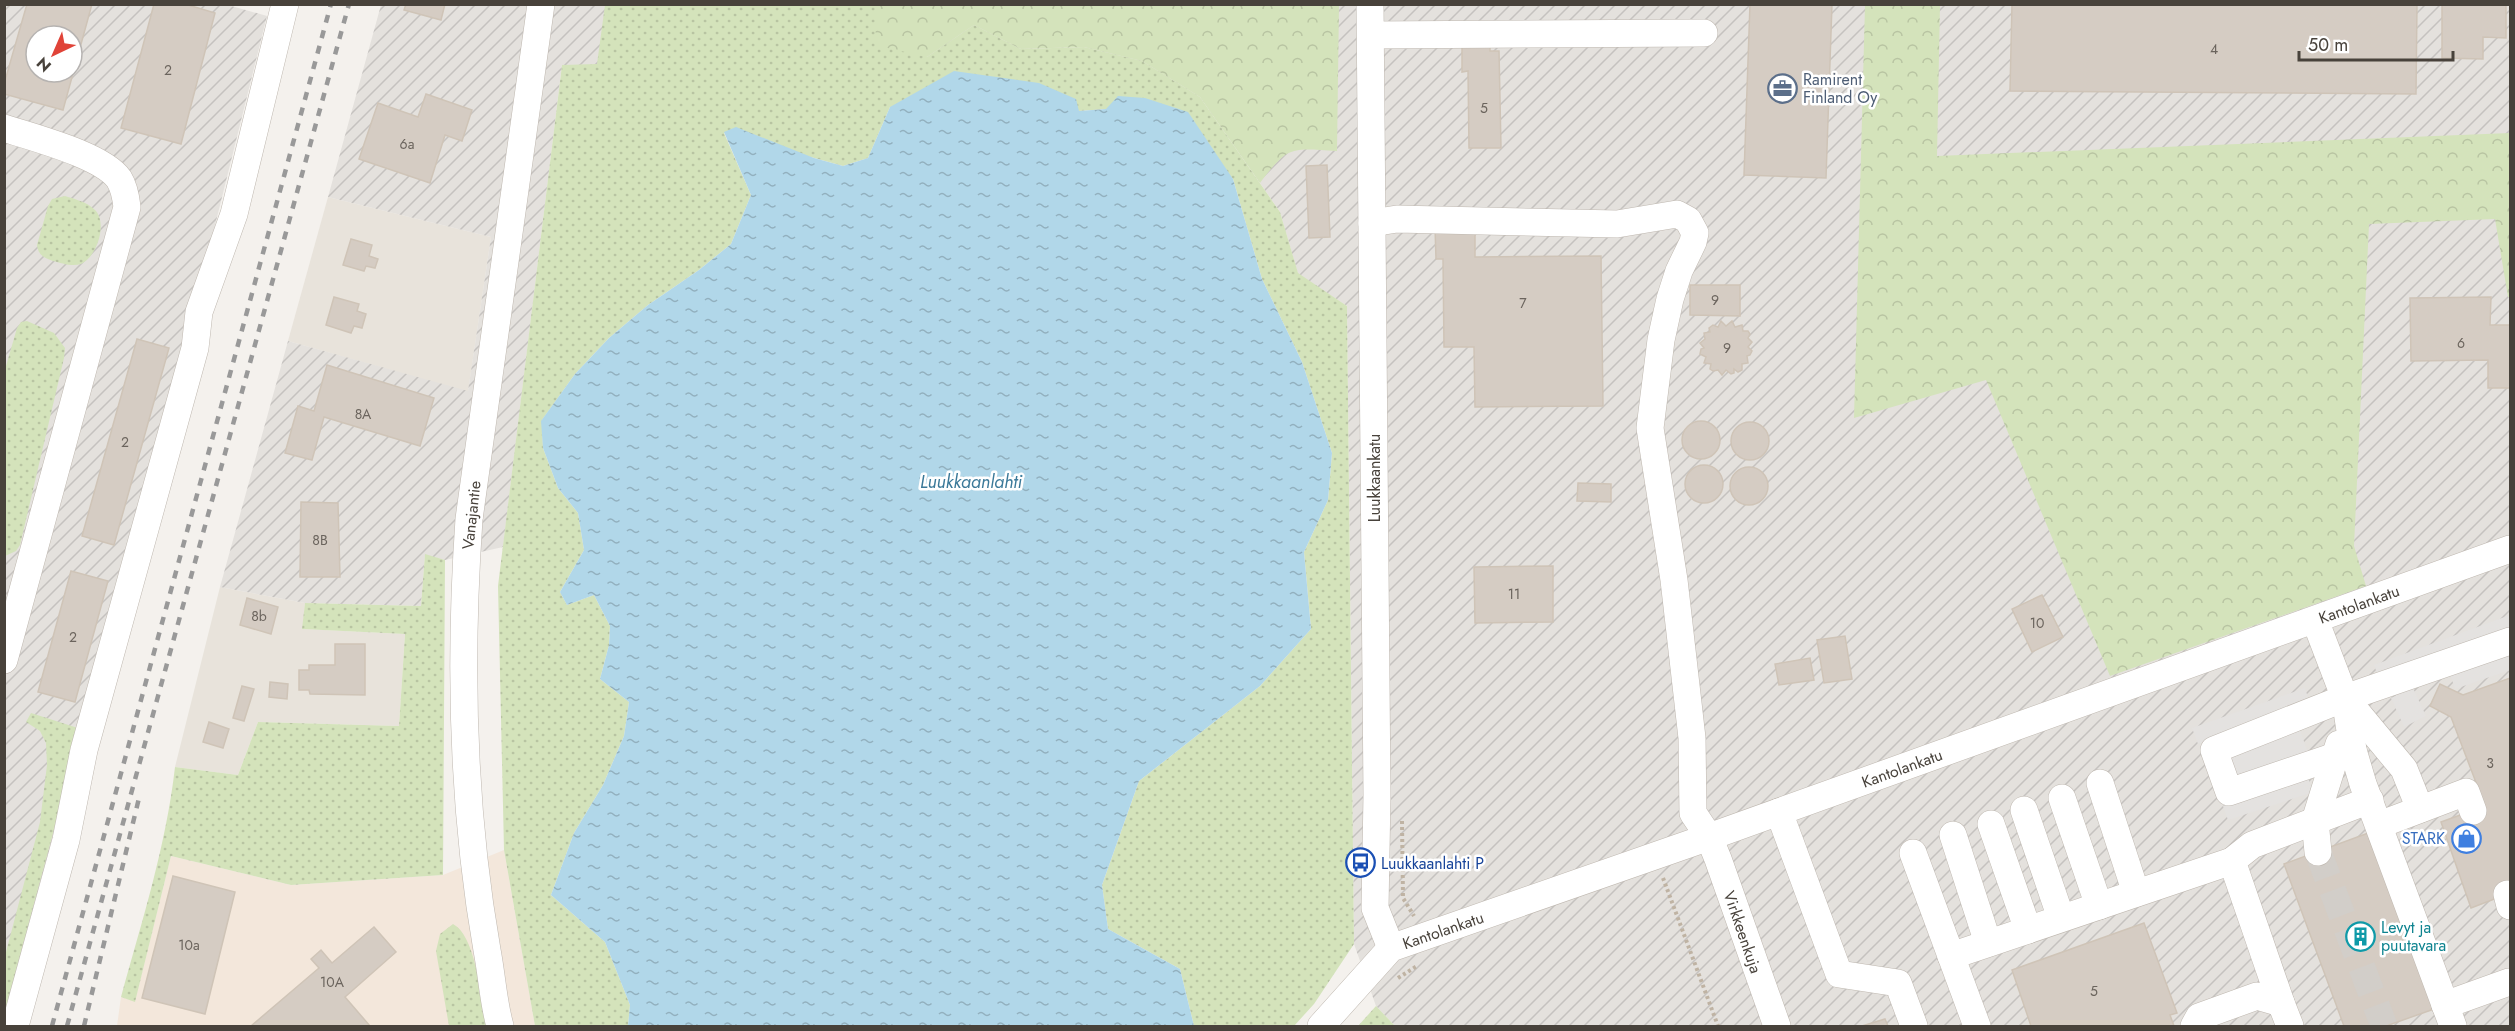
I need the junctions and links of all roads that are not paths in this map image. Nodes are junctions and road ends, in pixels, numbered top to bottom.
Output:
1 (285, 4) edge
2 (541, 4) edge
3 (1370, 4) edge
4 (1704, 33) dead end
5 (1371, 35) junction
6 (4, 128) edge
7 (1372, 223) junction
8 (2511, 549) edge
9 (2315, 620) junction
10 (2511, 641) edge
11 (4, 660) edge
12 (2345, 698) junction
13 (2345, 753) junction
14 (2100, 783) dead end
15 (2062, 798) dead end
16 (2420, 809) junction
17 (2024, 810) dead end
18 (2473, 811) dead end
19 (1779, 812) junction
20 (2380, 815) junction
21 (2315, 821) junction
22 (1991, 824) dead end
23 (1953, 835) dead end
24 (1709, 837) junction
25 (2318, 852) tunnel mouth
26 (1913, 853) dead end
27 (2232, 861) junction
28 (2136, 893) junction
29 (2099, 906) junction
30 (2061, 918) junction
31 (2028, 930) junction
32 (1988, 943) junction
33 (1391, 948) junction
34 (1951, 956) junction
35 (2510, 982) edge
36 (2285, 1015) edge
37 (2449, 1016) edge
38 (15, 1026) edge
39 (500, 1026) edge
40 (1321, 1026) edge
41 (1777, 1026) edge
42 (1914, 1026) edge
43 (1977, 1026) edge
44 (2194, 1026) edge

1 - 38 street
2 - 39 street, Vanajantie
3 - 5 street, Luukkaankatu
4 - 5 street
5 - 7 street, Luukkaankatu
6 - 11 street
7 - 24 street, Virkkeenkuja
7 - 33 street, Luukkaankatu
8 - 9 street, Kantolankatu
9 - 12 street
9 - 19 street, Kantolankatu
10 - 12 street
12 - 13 street
12 - 13 street
12 - 16 street
12 - 20 street
13 - 20 street
13 - 21 street
14 - 28 street
15 - 29 street
16 - 18 street
16 - 20 street
17 - 30 street
19 - 24 street, Kantolankatu
19 - 42 street
20 - 21 street
20 - 37 street
21 - 25 street
21 - 27 street
22 - 31 street
23 - 32 street
24 - 33 street, Kantolankatu
24 - 41 street, Virkkeenkuja
26 - 34 street
27 - 28 street
27 - 36 street
28 - 29 street
29 - 30 street
30 - 31 street
31 - 32 street
32 - 34 street
33 - 40 street, Kantolankatu
34 - 43 street
35 - 37 street
36 - 44 street

